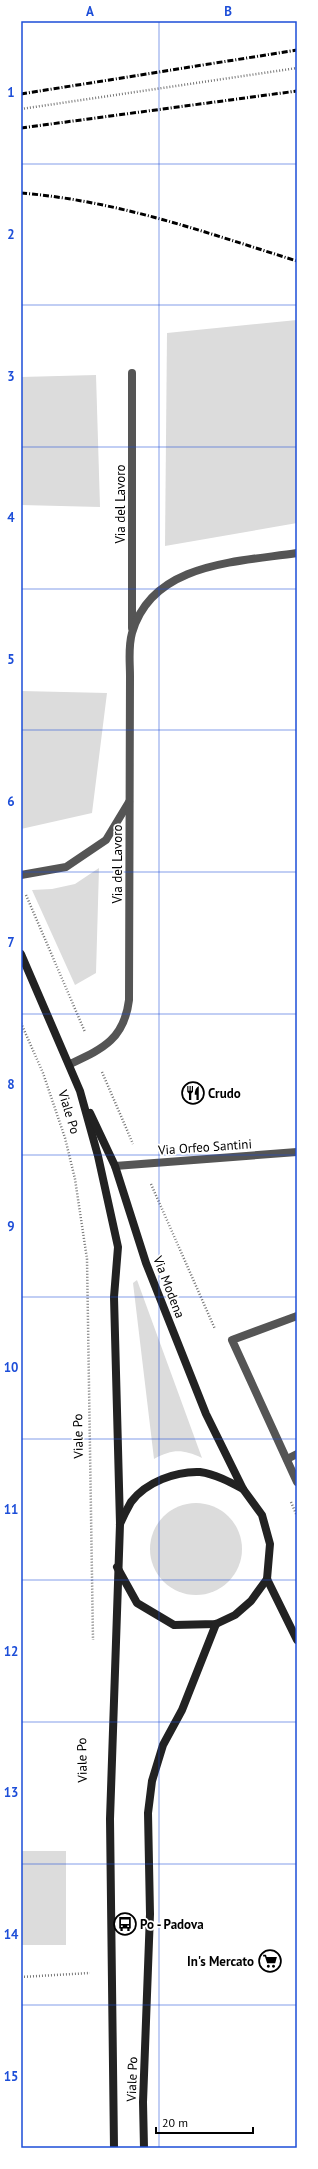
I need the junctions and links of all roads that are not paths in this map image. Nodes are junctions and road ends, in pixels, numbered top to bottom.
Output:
1 (132, 373) dead end
2 (297, 553) edge
3 (132, 635) junction
4 (129, 801) junction
5 (21, 875) edge
6 (21, 954) edge
7 (70, 1064) junction
8 (80, 1091) junction
9 (297, 1152) edge
10 (115, 1166) junction
11 (297, 1316) edge
12 (297, 1454) edge
13 (287, 1459) junction
14 (297, 1482) edge
15 (243, 1489) junction
16 (120, 1524) junction
17 (117, 1566) junction
18 (267, 1579) junction
19 (216, 1624) junction
20 (297, 1640) edge
21 (114, 2148) edge
22 (144, 2148) edge

1 - 3 street, Via del Lavoro
2 - 3 street, Via del Lavoro
3 - 4 street, Via del Lavoro
4 - 5 street
4 - 7 street, Via del Lavoro
6 - 7 main road, Viale Po
7 - 8 main road, Viale Po
8 - 10 main road, Via Modena
8 - 16 main road, Viale Po
9 - 10 street, Via Orfeo Santini
10 - 15 main road, Via Modena
11 - 13 street
12 - 13 street
13 - 14 street
15 - 16 main road, Via Modena
15 - 18 main road, Via Modena
16 - 17 main road, Viale Po
17 - 19 main road
17 - 21 main road, Viale Po
18 - 19 main road
18 - 20 main road
19 - 22 main road, Viale Po

